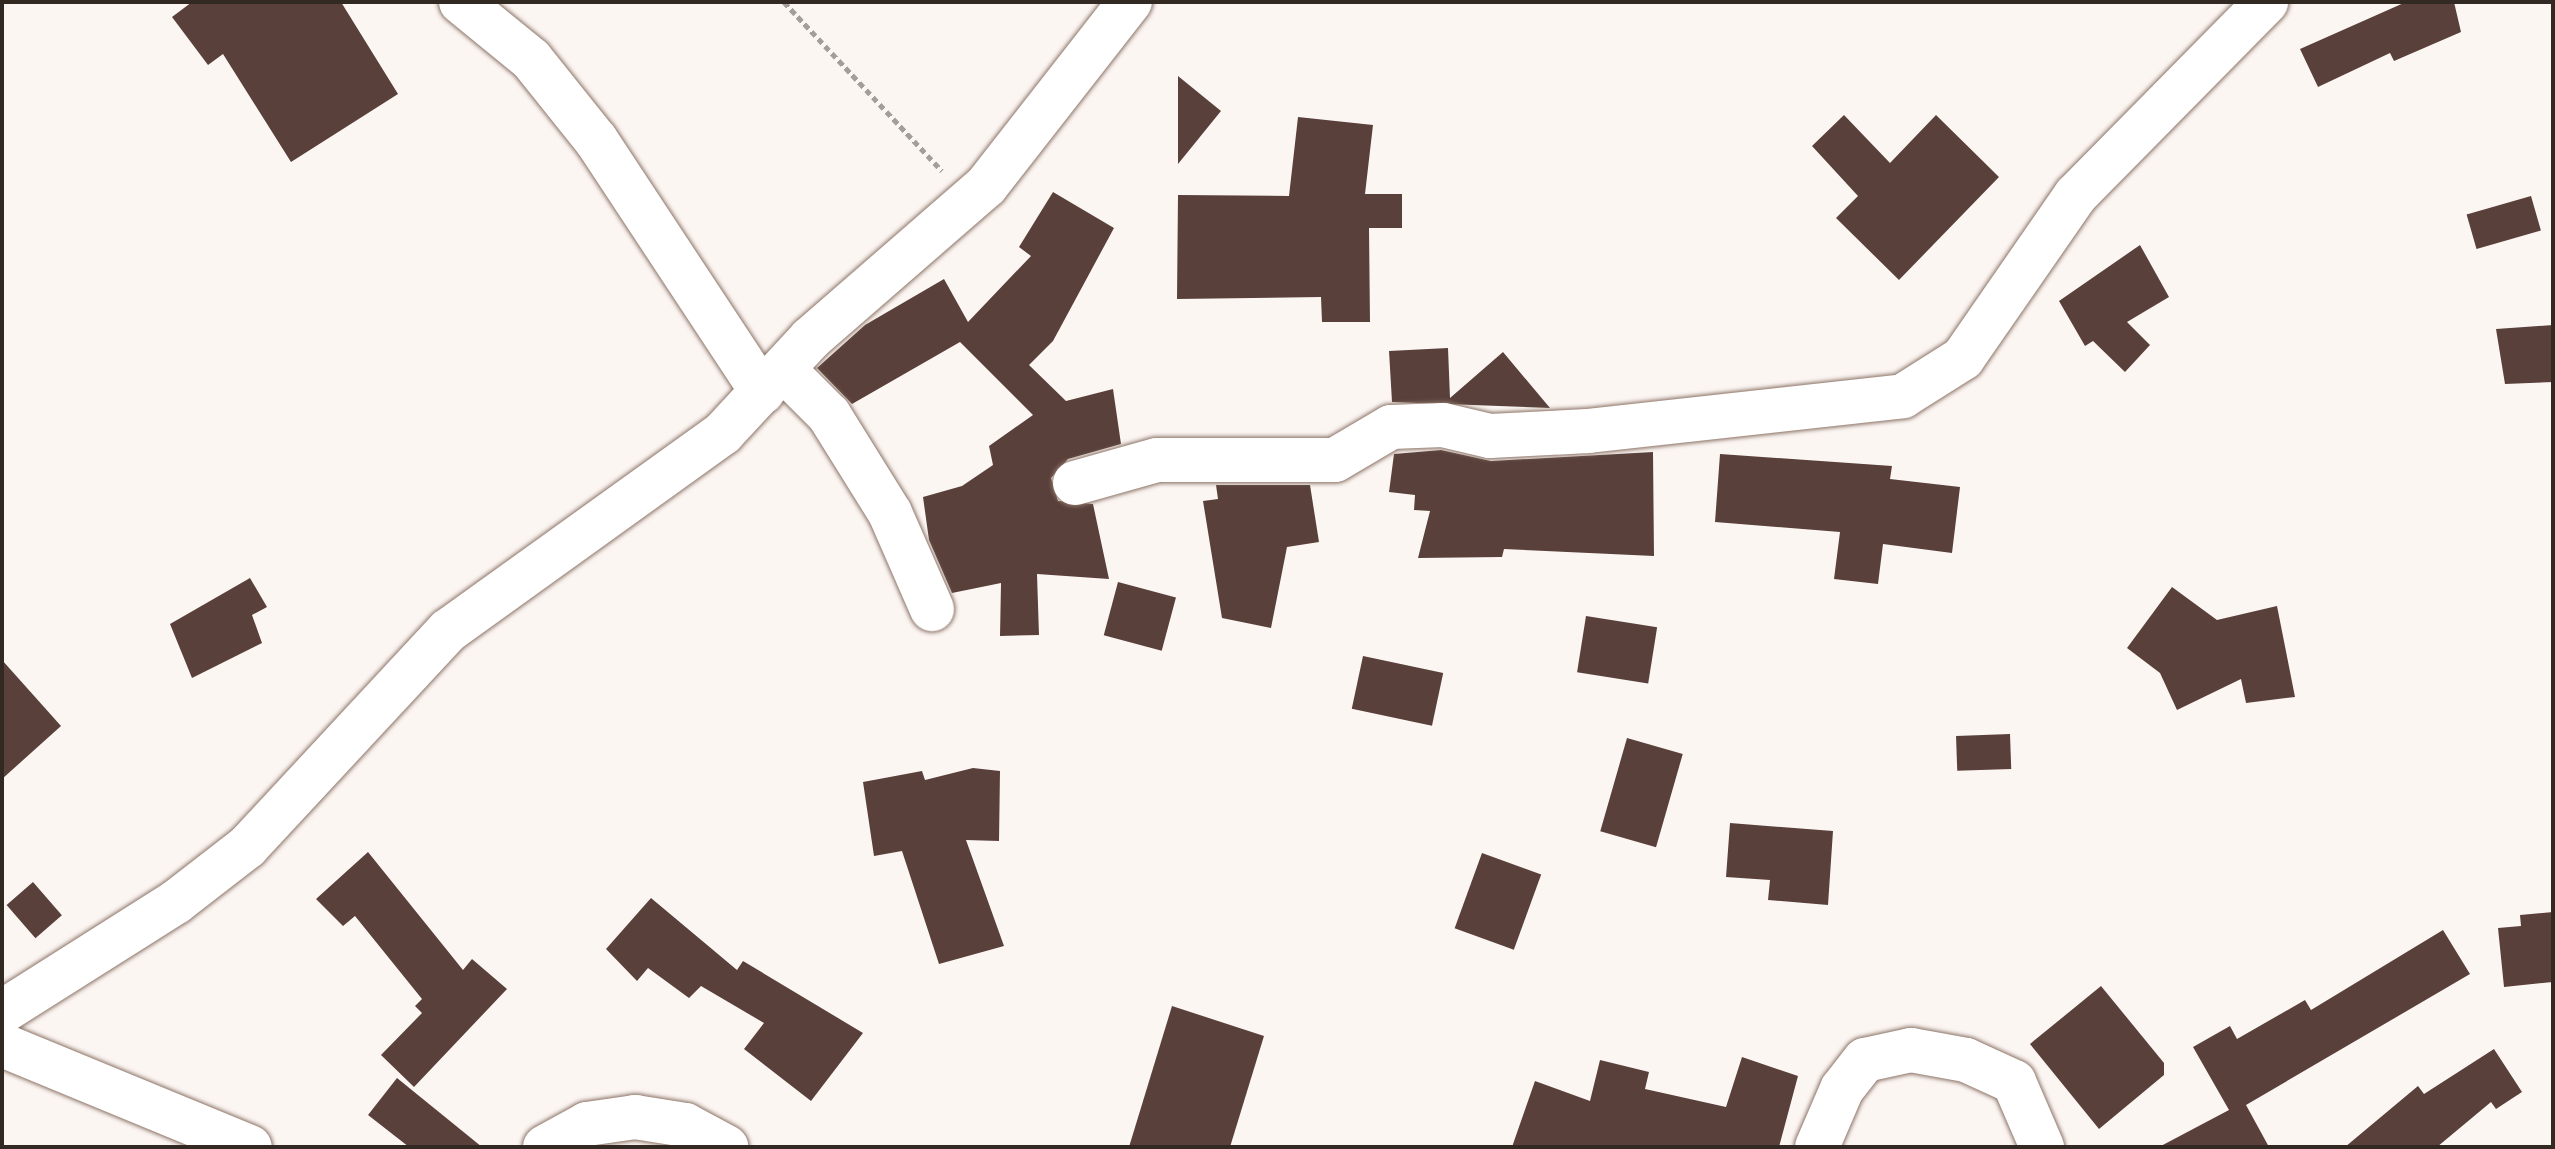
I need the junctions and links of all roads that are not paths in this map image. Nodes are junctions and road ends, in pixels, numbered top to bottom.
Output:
1 (461, 2) edge
2 (1130, 2) edge
3 (2266, 2) edge
4 (773, 381) junction
5 (1075, 483) dead end
6 (932, 609) dead end
7 (2, 1012) edge
8 (2, 1045) edge
9 (250, 1147) edge
10 (545, 1147) edge
11 (726, 1147) edge
12 (1817, 1147) edge
13 (2042, 1147) edge

1 - 4 street
2 - 4 street
3 - 5 street
4 - 6 street
4 - 7 street
8 - 9 street
10 - 11 street
12 - 13 street

